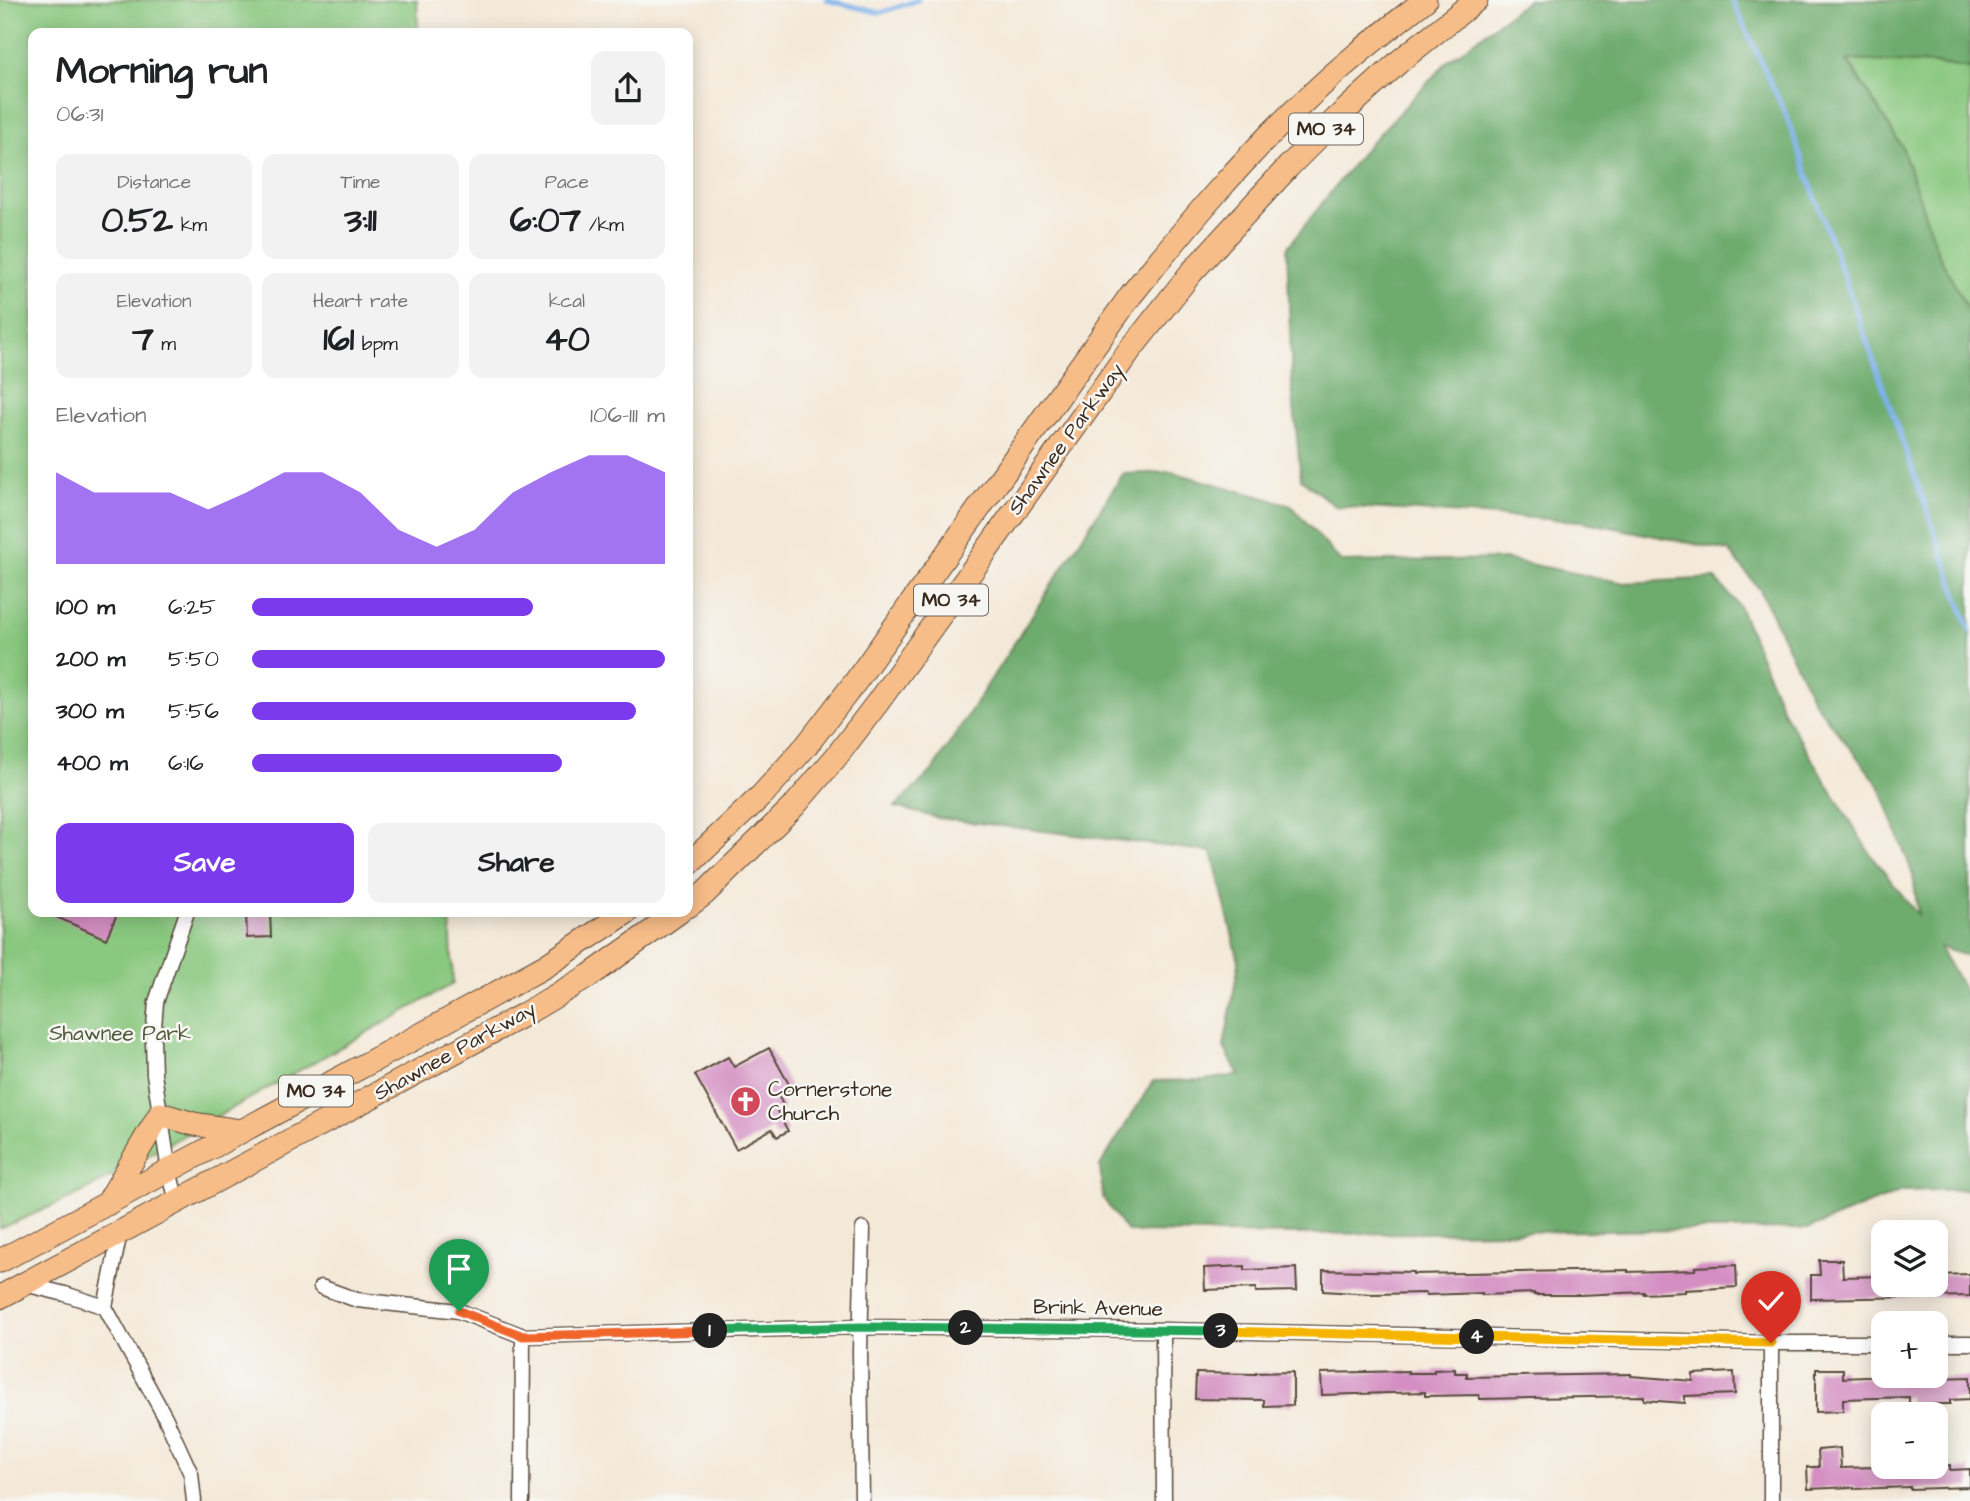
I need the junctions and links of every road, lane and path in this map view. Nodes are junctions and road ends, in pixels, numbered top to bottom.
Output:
1 (1425, 0) edge
2 (1476, 0) edge
3 (693, 860) edge
4 (693, 902) edge
5 (185, 917) edge
6 (619, 917) edge
7 (672, 917) edge
8 (160, 1114) junction
9 (241, 1131) junction
10 (169, 1171) junction
11 (177, 1201) junction
12 (107, 1204) junction
13 (863, 1229) dead end
14 (120, 1233) junction
15 (0, 1261) edge
16 (24, 1284) junction
17 (321, 1287) dead end
18 (0, 1297) edge
19 (105, 1307) junction
20 (862, 1327) junction
21 (1163, 1330) junction
22 (523, 1336) junction
23 (1771, 1343) junction
24 (1871, 1343) edge
25 (1948, 1343) edge
26 (1970, 1343) edge
27 (194, 1501) edge
28 (522, 1501) edge
29 (862, 1501) edge
30 (1164, 1501) edge
31 (1771, 1501) edge

1 - 3 highway, Shawnee Parkway / MO 34
2 - 4 highway, Shawnee Parkway / MO 34
5 - 8 street
6 - 9 highway, Shawnee Parkway / MO 34
7 - 11 highway, Shawnee Parkway / MO 34
8 - 9 highway
8 - 10 street
8 - 12 highway
9 - 10 highway, Shawnee Parkway / MO 34
10 - 11 street
10 - 12 highway, Shawnee Parkway / MO 34
11 - 14 highway, Shawnee Parkway / MO 34
12 - 15 highway, Shawnee Parkway / MO 34
13 - 20 street
14 - 16 highway, Shawnee Parkway / MO 34
14 - 19 street
16 - 18 highway, Shawnee Parkway / MO 34
16 - 19 street
17 - 22 street, Brink Avenue
19 - 27 street
20 - 21 street, Brink Avenue
20 - 22 street, Brink Avenue
20 - 29 street
21 - 23 street, Brink Avenue
21 - 30 street
22 - 28 street
23 - 24 street, Brink Avenue
23 - 31 street
25 - 26 street

